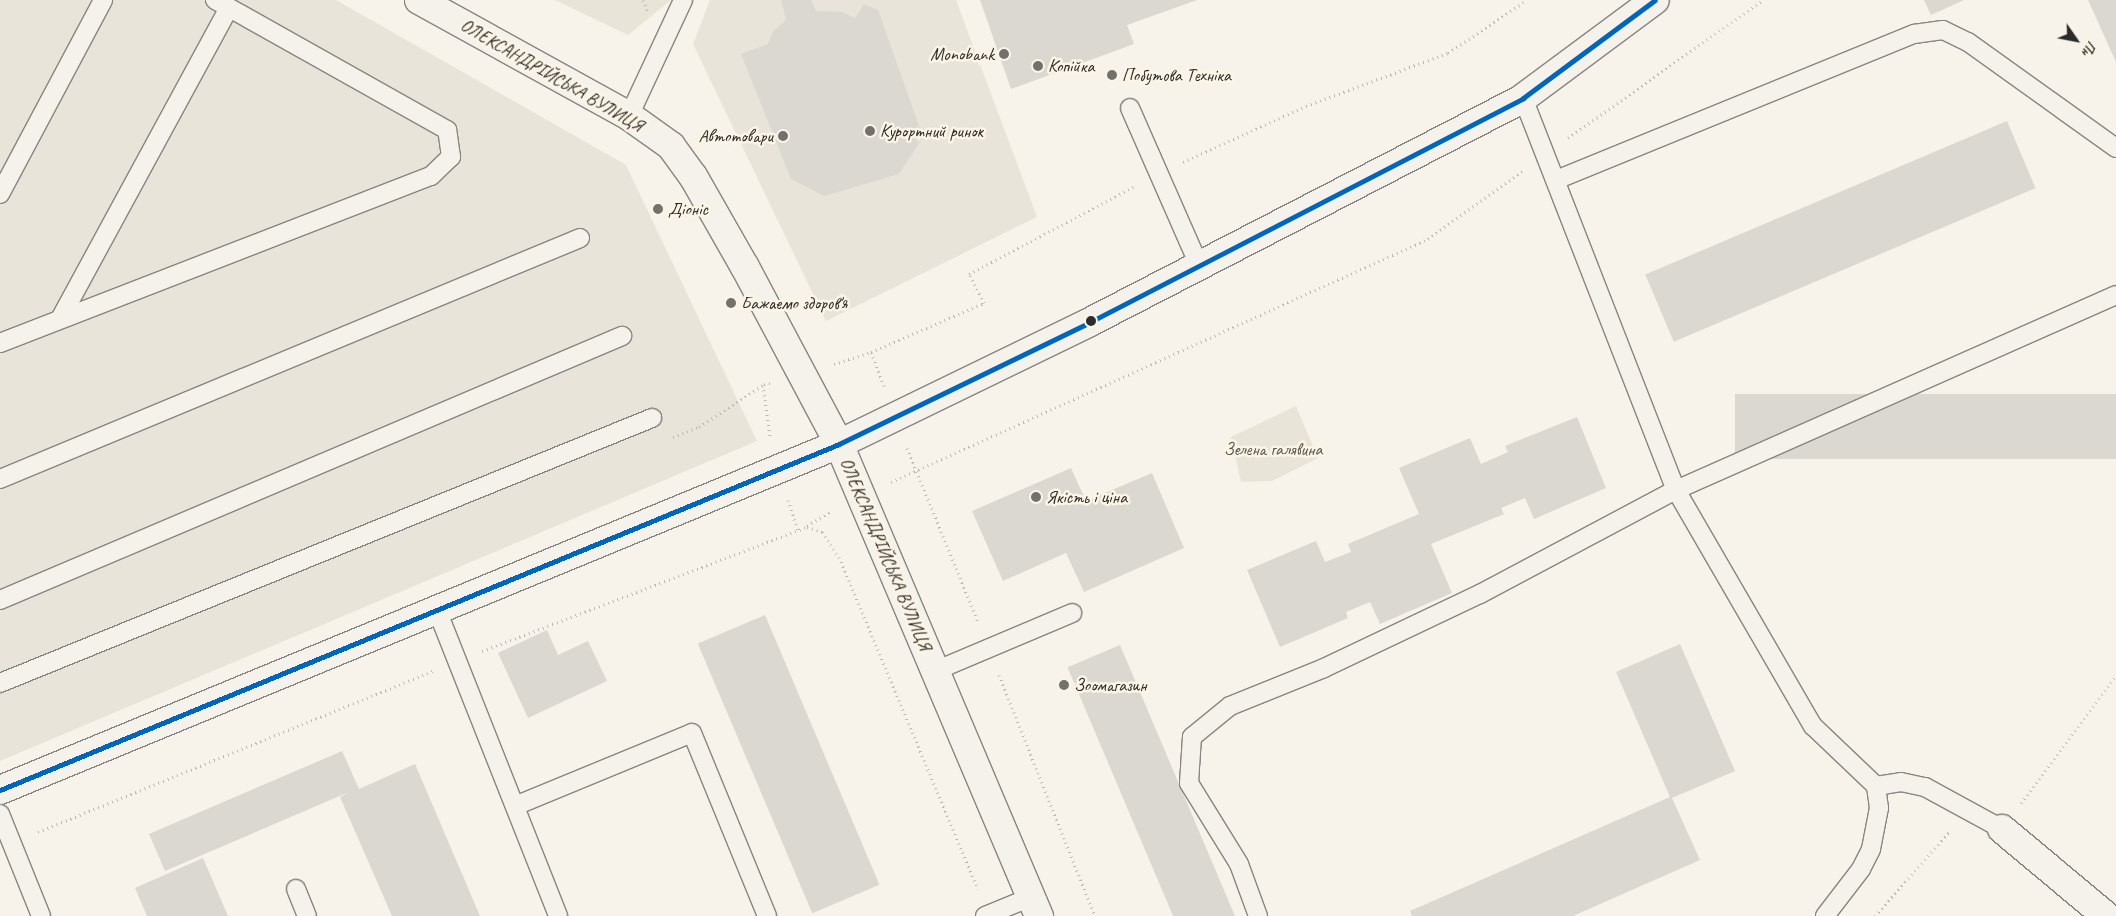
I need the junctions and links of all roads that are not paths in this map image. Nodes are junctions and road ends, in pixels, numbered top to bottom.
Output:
1 (103, 0) edge
2 (419, 0) edge
3 (683, 0) edge
4 (1655, 0) edge
5 (222, 4) edge
6 (1523, 98) junction
7 (1130, 108) dead end
8 (629, 116) junction
9 (2116, 148) edge
10 (1556, 180) junction
11 (0, 194) edge
12 (580, 238) dead end
13 (1199, 265) junction
14 (2116, 295) edge
15 (60, 319) junction
16 (622, 336) dead end
17 (0, 344) edge
18 (652, 418) dead end
19 (839, 444) junction
20 (0, 479) edge
21 (1676, 490) junction
22 (0, 600) edge
23 (437, 610) junction
24 (1072, 613) dead end
25 (935, 671) junction
26 (0, 683) edge
27 (1876, 786) junction
28 (0, 790) edge
29 (515, 806) junction
30 (0, 814) edge
31 (2002, 828) joint
32 (296, 889) dead end
33 (1035, 907) edge
34 (987, 915) edge
35 (41, 916) edge
36 (307, 916) edge
37 (558, 916) edge
38 (767, 916) edge
39 (1258, 916) edge
40 (1825, 916) edge
41 (2106, 916) edge

1 - 11 lane
2 - 8 street, ОЛЕКСАНДРІЙСЬКА ВУЛИЦЯ
3 - 8 lane
4 - 6 street
5 - 15 lane
5 - 15 lane
6 - 10 lane
6 - 13 street
7 - 13 lane
8 - 19 street, ОЛЕКСАНДРІЙСЬКА ВУЛИЦЯ
9 - 10 lane
10 - 21 lane
12 - 20 lane
13 - 19 street
14 - 21 lane
15 - 17 lane
16 - 22 lane
18 - 26 lane
19 - 23 street
19 - 25 street, ОЛЕКСАНДРІЙСЬКА ВУЛИЦЯ
21 - 27 lane
21 - 39 lane
23 - 28 street
23 - 29 lane
24 - 25 lane
25 - 33 street, ОЛЕКСАНДРІЙСЬКА ВУЛИЦЯ
27 - 31 lane
27 - 40 lane
29 - 37 lane
29 - 38 lane
30 - 35 lane
31 - 41 street
32 - 36 lane
33 - 34 lane

